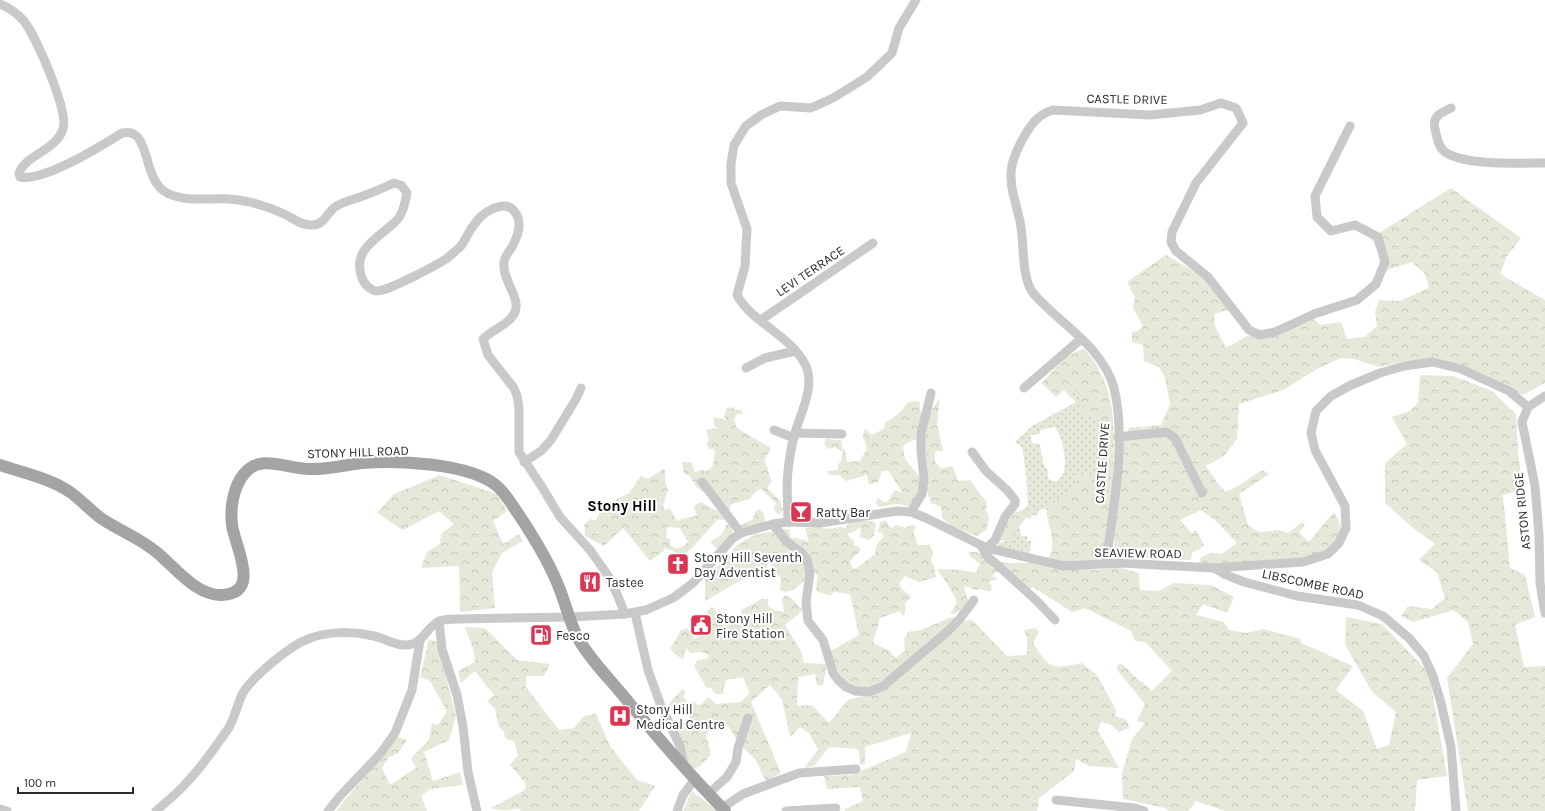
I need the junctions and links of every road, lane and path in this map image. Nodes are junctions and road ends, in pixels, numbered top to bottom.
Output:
1 (916, 0) edge
2 (0, 4) edge
3 (1451, 108) dead end
4 (1350, 126) dead end
5 (1545, 163) edge
6 (873, 243) dead end
7 (761, 320) junction
8 (1081, 339) junction
9 (795, 351) junction
10 (746, 368) dead end
11 (581, 388) dead end
12 (1024, 388) dead end
13 (931, 393) dead end
14 (1545, 396) edge
15 (1528, 407) junction
16 (774, 430) dead end
17 (842, 434) dead end
18 (794, 436) junction
19 (1118, 437) junction
20 (972, 452) dead end
21 (524, 462) junction
22 (0, 465) edge
23 (702, 482) dead end
24 (1202, 493) dead end
25 (911, 512) junction
26 (788, 522) junction
27 (773, 524) junction
28 (741, 533) junction
29 (984, 547) junction
30 (1106, 562) junction
31 (1214, 568) junction
32 (974, 600) dead end
33 (635, 613) junction
34 (1545, 613) edge
35 (625, 614) junction
36 (571, 618) junction
37 (1055, 620) dead end
38 (439, 621) junction
39 (420, 640) junction
40 (748, 718) dead end
41 (684, 767) junction
42 (856, 769) dead end
43 (694, 780) junction
44 (708, 794) junction
45 (1056, 800) dead end
46 (836, 808) dead end
47 (0, 809) edge
48 (723, 810) edge
49 (7, 811) edge
50 (156, 811) edge
51 (328, 811) edge
52 (477, 811) edge
53 (677, 811) edge
54 (786, 811) edge
55 (1144, 811) edge
56 (1456, 811) edge

1 - 7 street
2 - 21 street
3 - 5 street
4 - 8 street, CASTLE DRIVE
6 - 7 street, LEVI TERRACE
7 - 9 street
8 - 12 street
8 - 19 street, CASTLE DRIVE
9 - 10 street
9 - 18 street
11 - 21 street
13 - 25 street
14 - 15 street
15 - 31 street, SEAVIEW ROAD
15 - 34 street, ASTON RIDGE
16 - 18 street
17 - 18 street
18 - 26 street
19 - 24 street
19 - 30 street, CASTLE DRIVE
20 - 29 street
21 - 35 street
22 - 36 main road, STONY HILL ROAD
23 - 28 street
25 - 26 street, SEAVIEW ROAD
25 - 29 street, SEAVIEW ROAD
26 - 27 street, SEAVIEW ROAD
27 - 28 street, SEAVIEW ROAD
27 - 32 street
28 - 33 street, SEAVIEW ROAD
29 - 30 street, SEAVIEW ROAD
29 - 37 street
30 - 31 street, SEAVIEW ROAD
31 - 56 street, LIBSCOMBE ROAD
33 - 35 street, SEAVIEW ROAD
33 - 41 street
35 - 36 street, SEAVIEW ROAD
36 - 38 street, SEAVIEW ROAD
36 - 41 main road, STONY HILL ROAD
38 - 39 street
38 - 52 street
39 - 50 street
39 - 51 street
40 - 44 street
41 - 43 main road, STONY HILL ROAD
42 - 48 street
43 - 44 main road, STONY HILL ROAD
43 - 53 street
44 - 48 main road, STONY HILL ROAD
45 - 55 street
46 - 54 street
47 - 49 street

